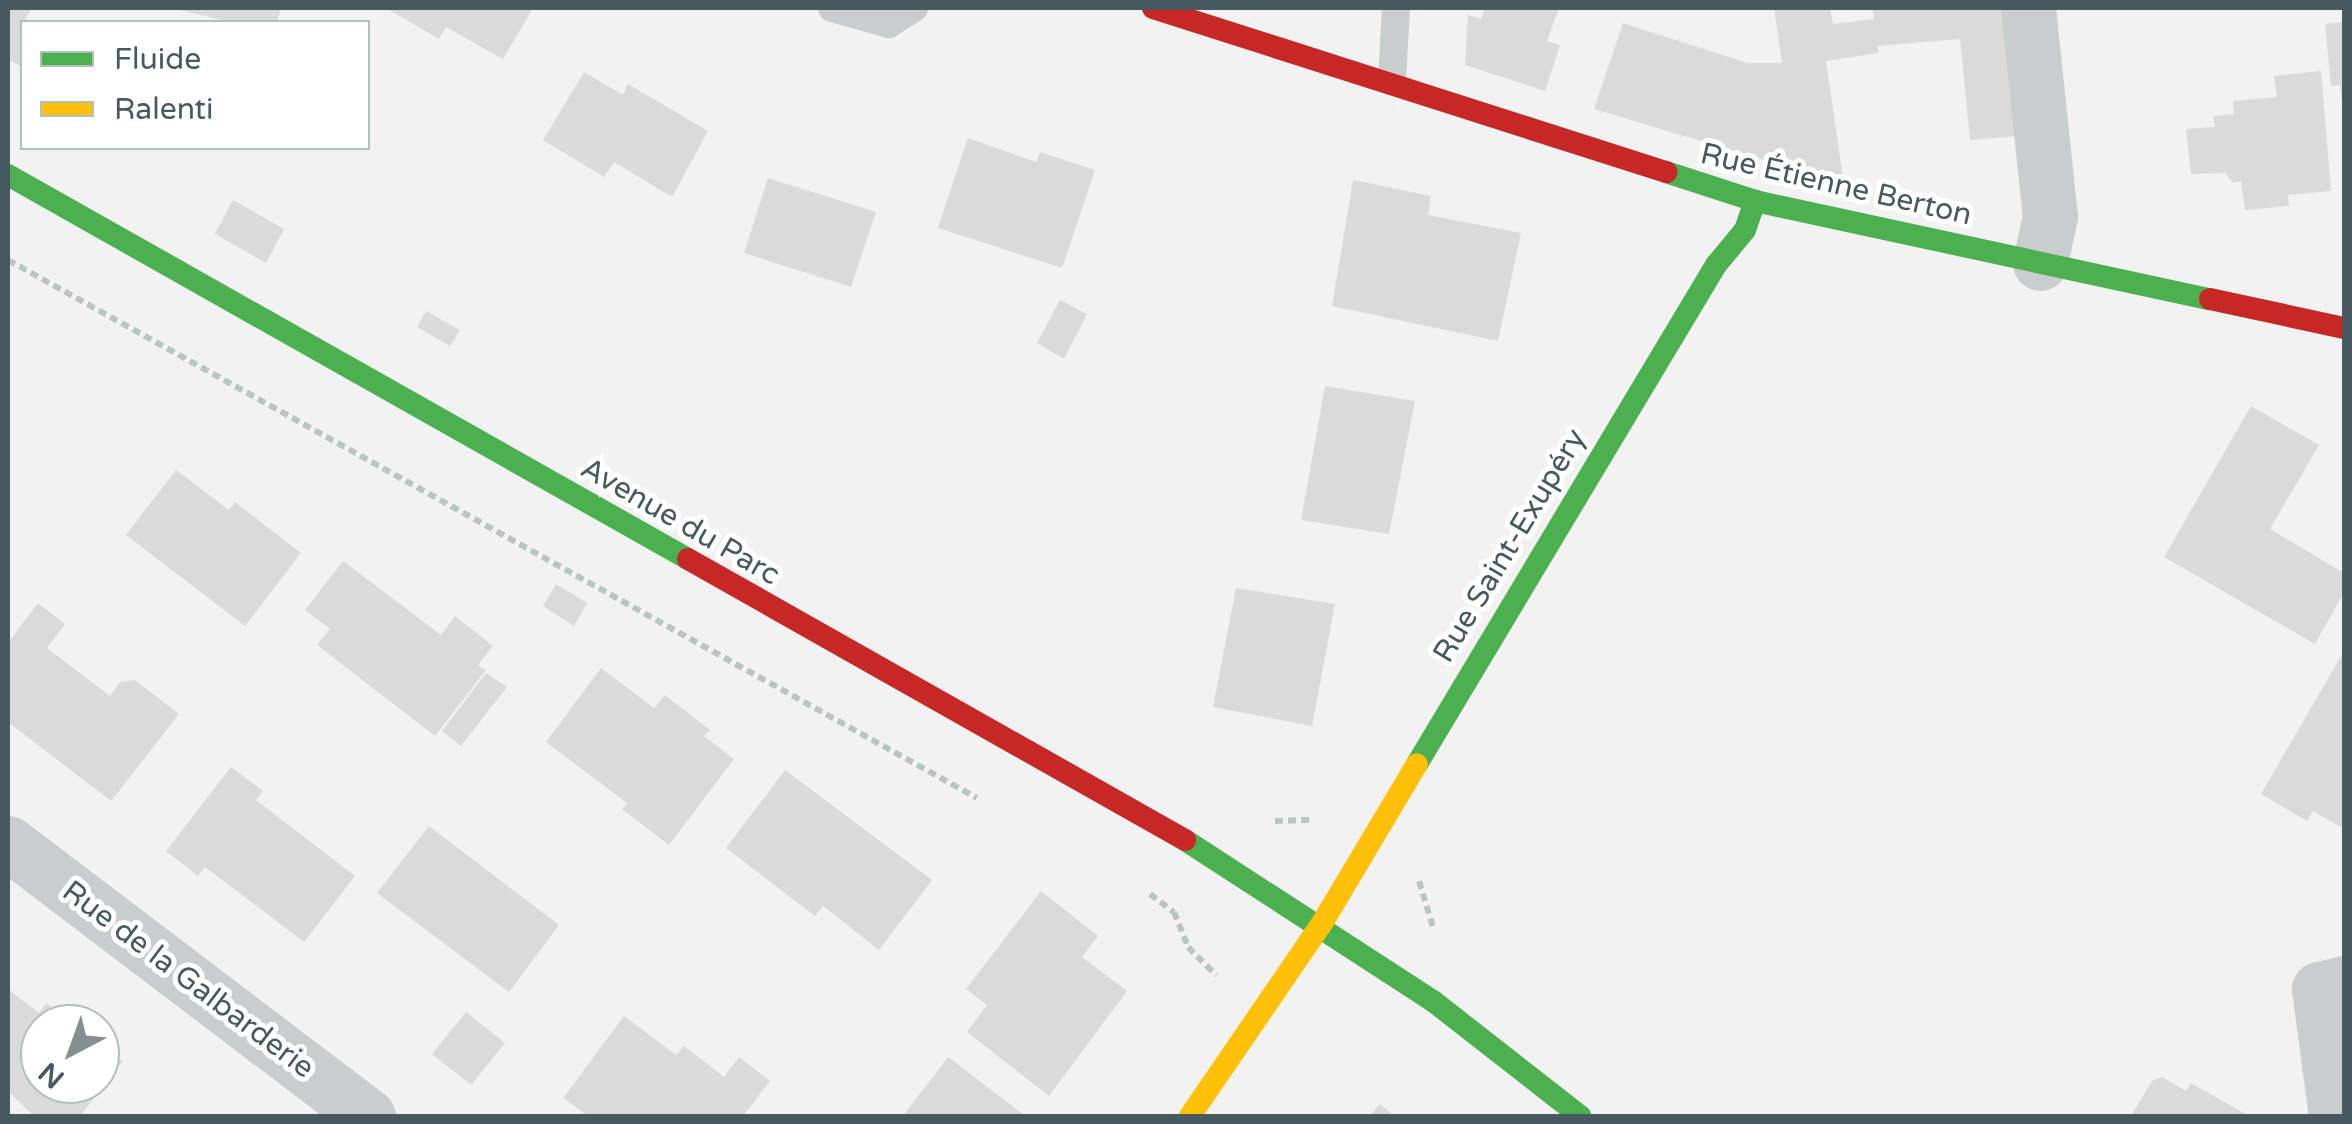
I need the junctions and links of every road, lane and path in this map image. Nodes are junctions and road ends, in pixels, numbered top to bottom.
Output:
1 (832, 8) edge
2 (914, 8) edge
3 (1153, 8) edge
4 (1253, 8) edge
5 (1396, 8) edge
6 (2028, 8) edge
7 (1247, 36) junction
8 (1392, 81) junction
9 (8, 175) edge
10 (1755, 201) junction
11 (8, 260) edge
12 (2040, 263) junction
13 (2344, 328) edge
14 (993, 806) dead end
15 (8, 842) edge
16 (1130, 883) dead end
17 (1174, 912) dead end
18 (1321, 925) junction
19 (2344, 983) edge
20 (368, 1116) edge
21 (1190, 1116) edge
22 (1580, 1116) edge
23 (2336, 1116) edge

1 - 2 lane
3 - 7 street, Rue Étienne Berton
4 - 7 lane
5 - 8 lane
6 - 12 street
7 - 8 street, Rue Étienne Berton
8 - 10 street, Rue Étienne Berton
9 - 18 street, Avenue du Parc
10 - 12 street, Rue Étienne Berton
10 - 18 street, Rue Saint-Exupéry
11 - 14 path
12 - 13 street, Rue Étienne Berton
15 - 20 street, Rue de la Galbarderie
16 - 17 path
18 - 21 street, Rue Saint-Exupéry
18 - 22 street, Avenue du Parc
19 - 23 street

